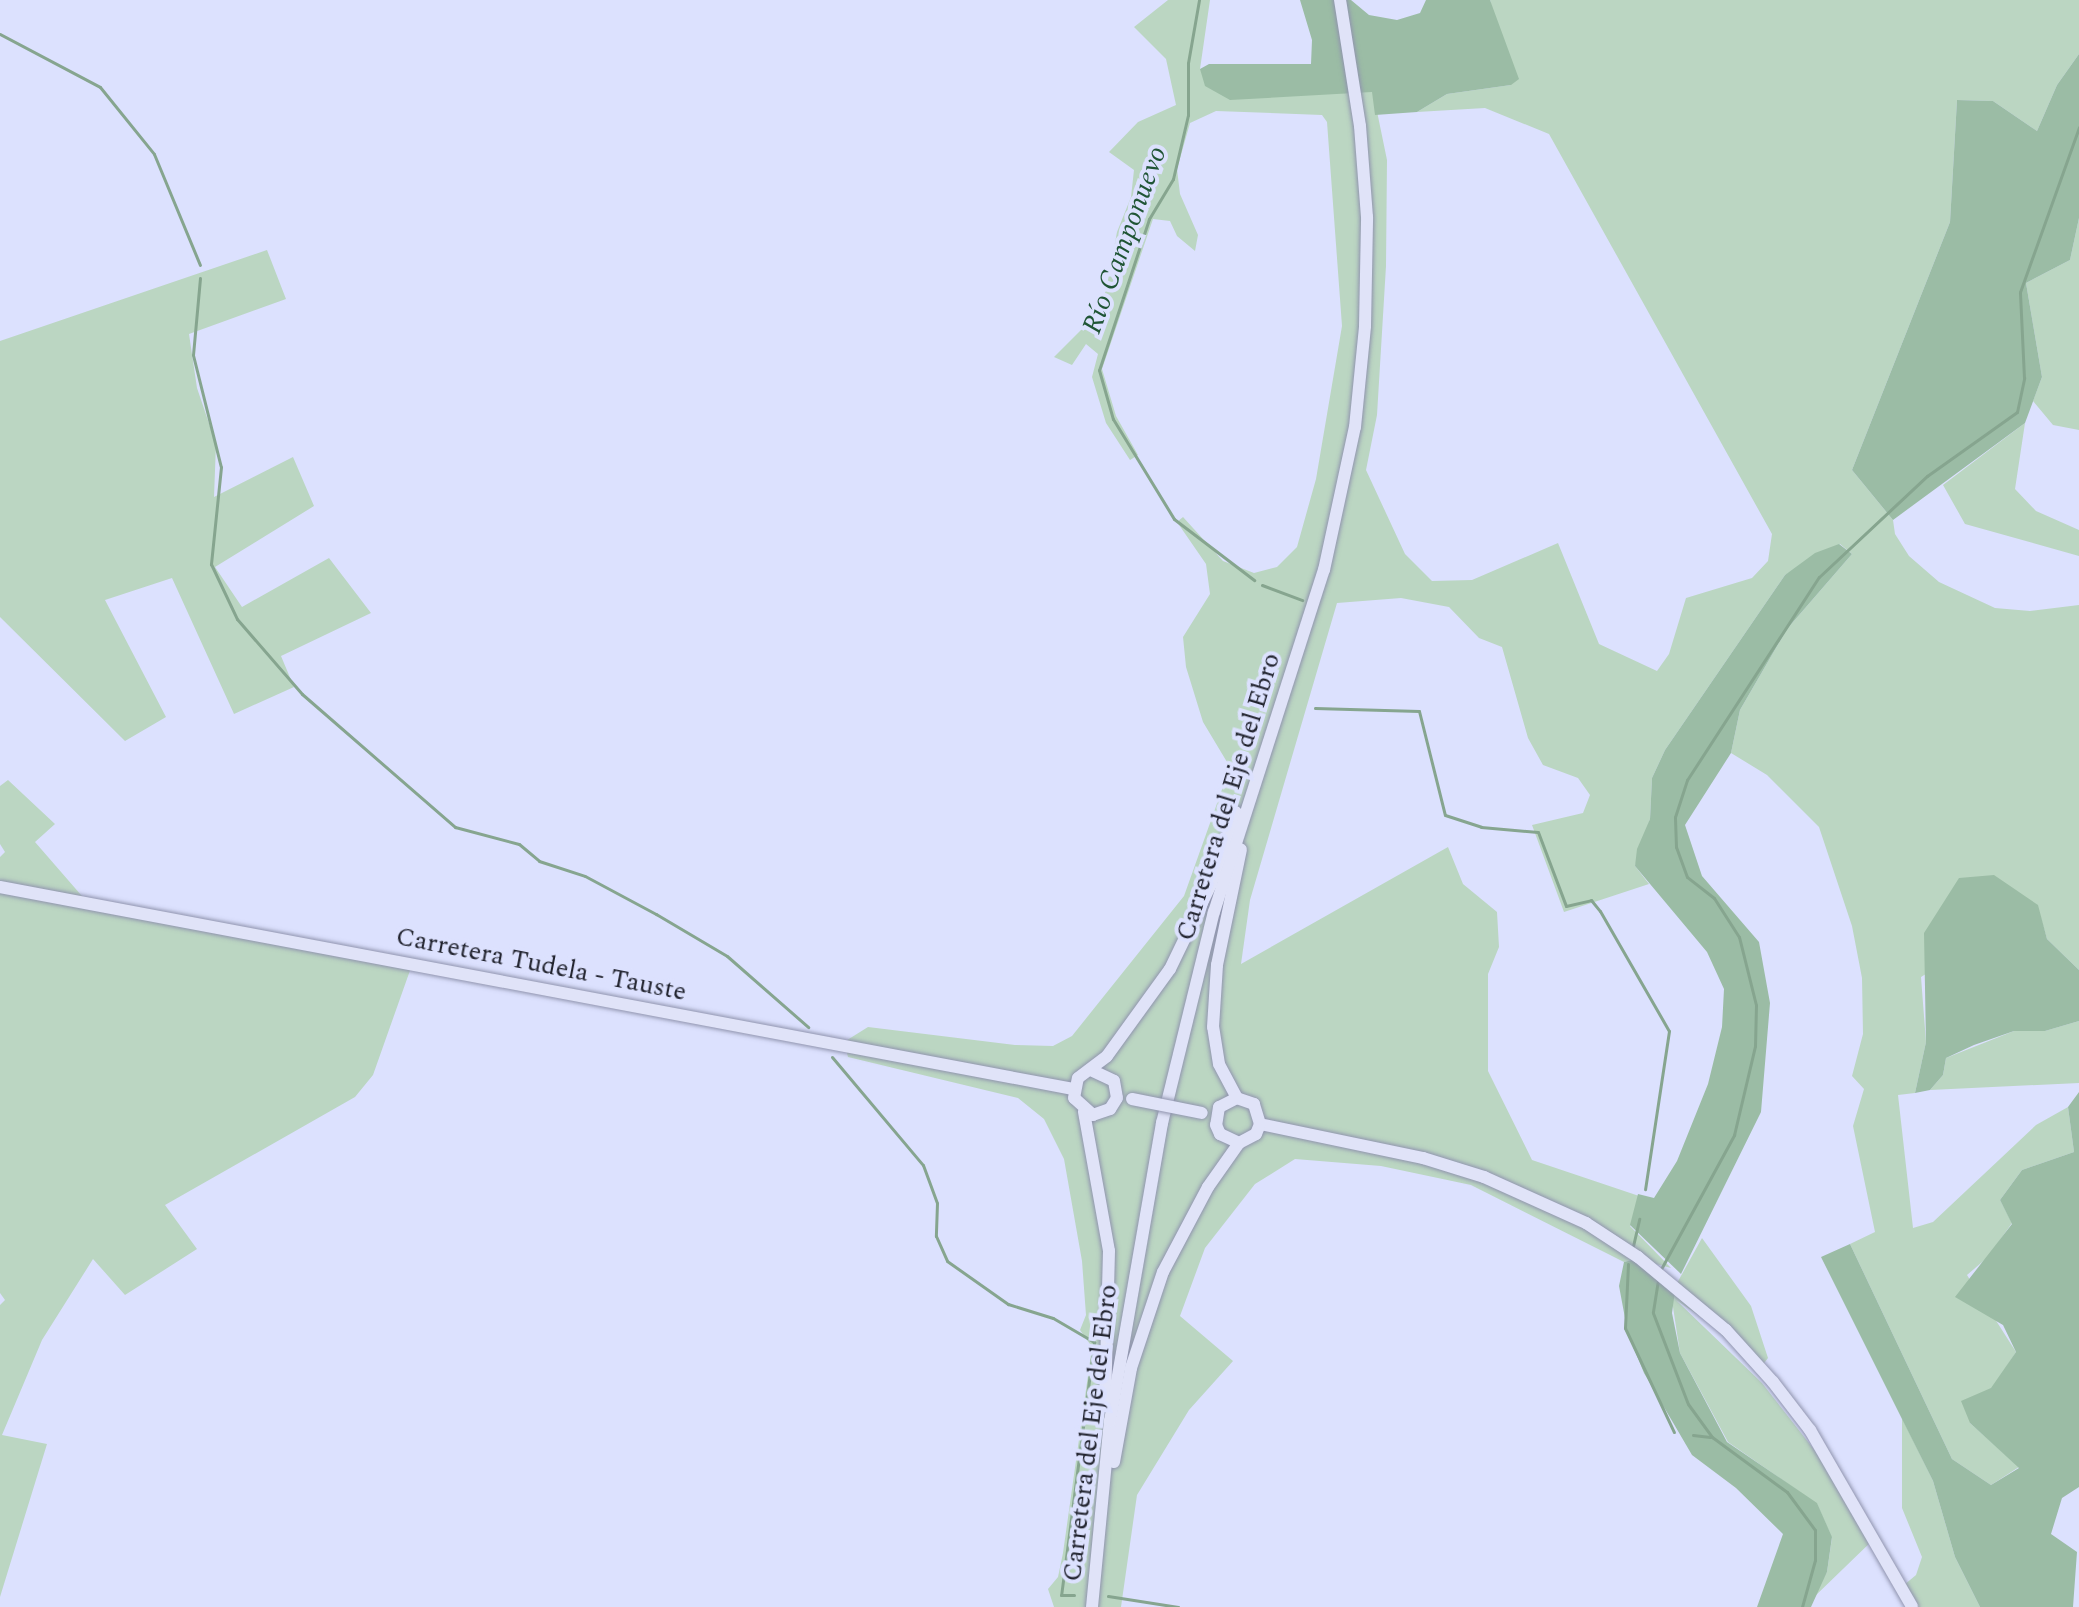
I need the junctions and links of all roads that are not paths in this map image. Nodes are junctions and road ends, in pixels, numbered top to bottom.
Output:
1 (1340, 0) edge
2 (1294, 661) junction
3 (1267, 743) junction
4 (0, 887) edge
5 (1093, 1071) junction
6 (1073, 1089) junction
7 (1117, 1098) junction
8 (1237, 1098) junction
9 (1084, 1112) junction
10 (1209, 1115) junction
11 (1260, 1124) junction
12 (1239, 1143) junction
13 (1098, 1541) junction
14 (1091, 1607) edge
15 (1912, 1607) edge

1 - 2 main road, Carretera del Eje del Ebro
2 - 3 main road, Carretera del Eje del Ebro
2 - 8 main road
3 - 5 main road
3 - 13 main road, Carretera del Eje del Ebro
4 - 6 main road, Carretera Tudela - Tauste
5 - 6 main road
5 - 7 main road
6 - 9 main road
7 - 9 main road
7 - 10 main road, bridge
8 - 10 main road
8 - 11 main road
9 - 14 main road
10 - 12 main road
11 - 12 main road
11 - 15 main road
12 - 13 main road
13 - 14 main road, Carretera del Eje del Ebro

